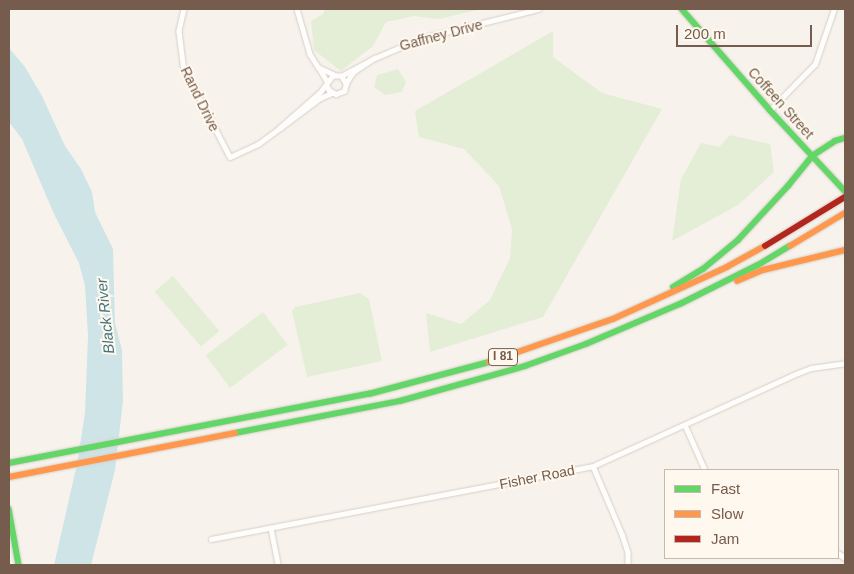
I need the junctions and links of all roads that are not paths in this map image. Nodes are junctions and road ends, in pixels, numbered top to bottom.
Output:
1 (184, 9) edge
2 (297, 9) edge
3 (530, 9) edge
4 (538, 9) edge
5 (682, 9) edge
6 (834, 9) edge
7 (521, 13) junction
8 (374, 58) junction
9 (318, 67) junction
10 (338, 75) junction
11 (327, 84) junction
12 (346, 84) junction
13 (332, 93) junction
14 (770, 110) junction
15 (280, 128) junction
16 (845, 138) edge
17 (812, 156) junction
18 (845, 190) edge
19 (845, 197) edge
20 (845, 213) edge
21 (845, 250) edge
22 (680, 304) junction
23 (643, 306) junction
24 (845, 362) edge
25 (685, 425) junction
26 (10, 462) edge
27 (593, 466) junction
28 (705, 469) edge
29 (9, 477) edge
30 (9, 512) edge
31 (271, 528) junction
32 (211, 539) dead end
33 (19, 565) edge
34 (278, 565) edge
35 (628, 565) edge

1 - 15 street, Rand Drive
2 - 9 street
3 - 7 street
4 - 7 street, Gaffney Drive
5 - 14 main road, Coffeen Street
6 - 14 street
7 - 8 street, Gaffney Drive
8 - 10 street, Gaffney Drive
8 - 12 street, Gaffney Drive
9 - 10 street
9 - 11 street
10 - 11 street, Gaffney Drive
10 - 12 street
11 - 13 street
11 - 15 street
12 - 13 street, Gaffney Drive
13 - 15 street
14 - 17 main road, Coffeen Street
16 - 17 main road
17 - 18 main road, Coffeen Street
17 - 23 main road
19 - 23 main road, I 81
20 - 22 main road, I 81
21 - 22 main road
22 - 29 main road, I 81
23 - 26 main road, I 81
24 - 25 street, Fisher Road
25 - 27 street, Fisher Road
25 - 28 street
27 - 31 street, Fisher Road
27 - 35 street
30 - 33 main road
31 - 32 street, Fisher Road
31 - 34 street

